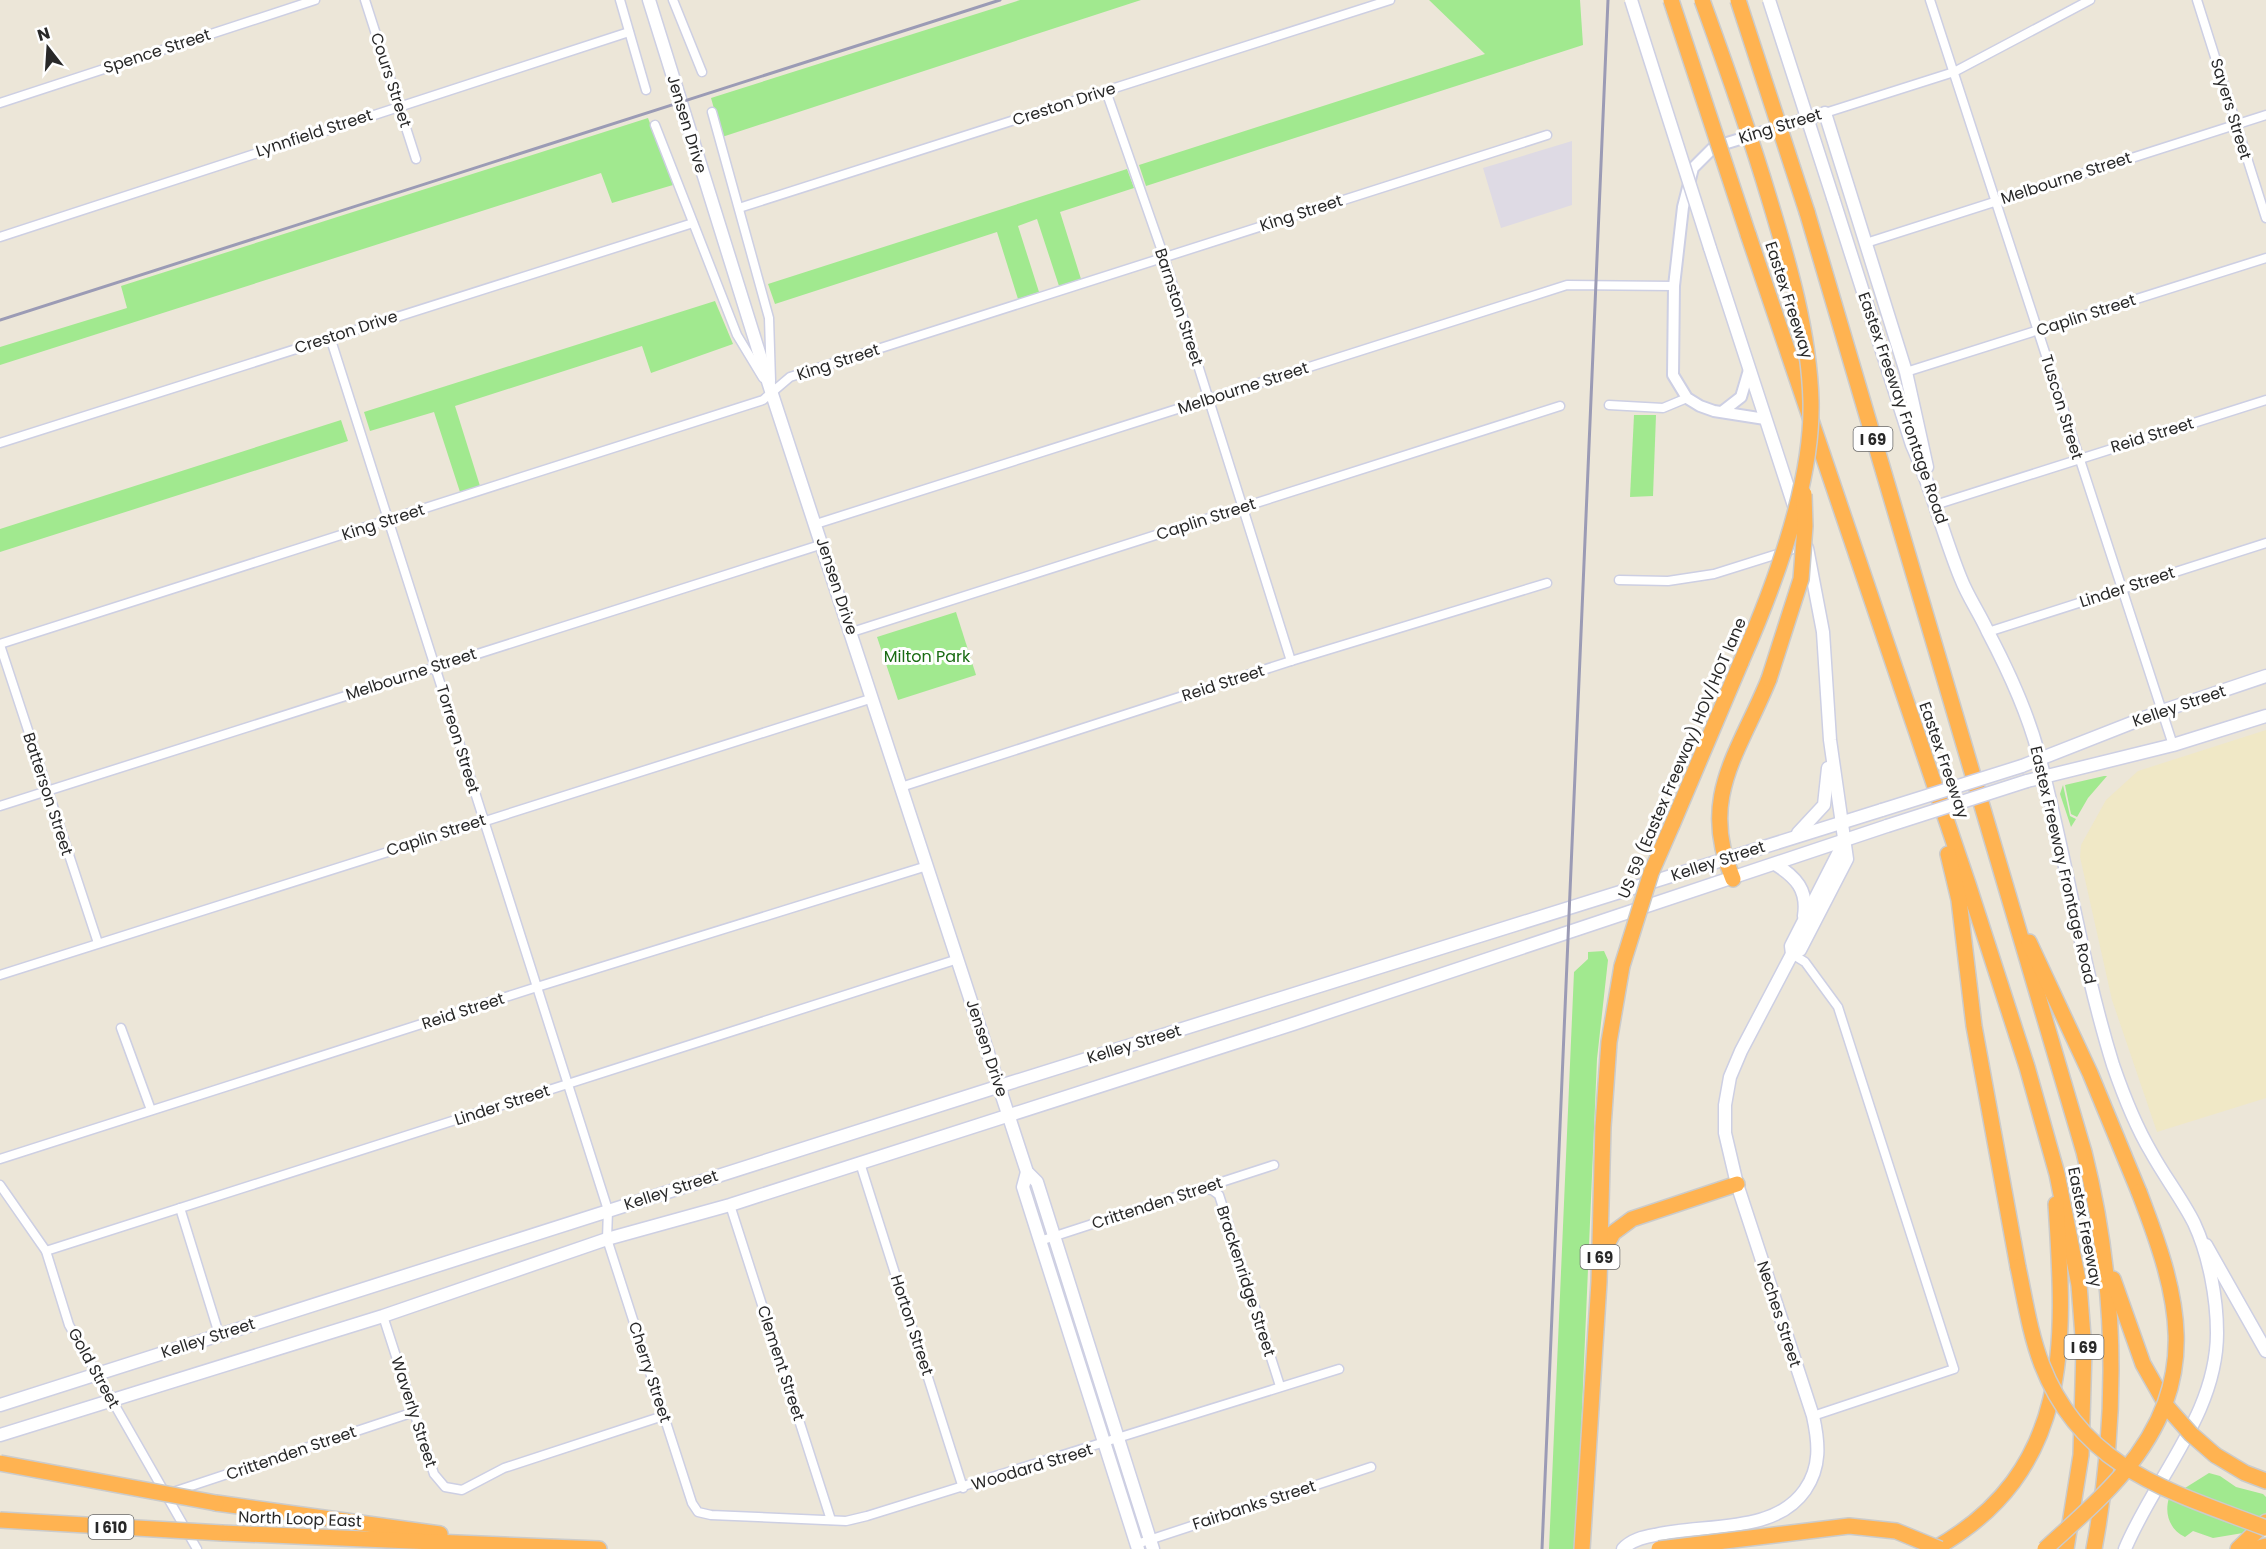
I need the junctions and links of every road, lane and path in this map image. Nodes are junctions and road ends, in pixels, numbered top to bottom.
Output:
1 (315, 0) edge
2 (365, 0) edge
3 (620, 0) edge
4 (649, 0) edge
5 (673, 0) edge
6 (1390, 0) edge
7 (1631, 0) edge
8 (1671, 0) edge
9 (1702, 0) edge
10 (1738, 0) edge
11 (1769, 0) edge
12 (1930, 0) edge
13 (2090, 0) edge
14 (2198, 0) edge
15 (629, 32) junction
16 (702, 72) dead end
17 (1954, 72) junction
18 (645, 90) dead end
19 (1106, 91) junction
20 (0, 103) edge
21 (399, 105) junction
22 (712, 112) dead end
23 (1825, 113) junction
24 (2266, 115) edge
25 (2236, 124) junction
26 (656, 125) dead end
27 (1547, 135) dead end
28 (416, 159) dead end
29 (1995, 201) junction
30 (739, 208) junction
31 (2266, 218) edge
32 (693, 223) junction
33 (0, 237) edge
34 (1866, 243) junction
35 (1164, 257) junction
36 (2266, 258) edge
37 (1674, 286) junction
38 (2038, 330) junction
39 (330, 337) junction
40 (1749, 370) junction
41 (1906, 372) junction
42 (771, 391) junction
43 (1687, 398) junction
44 (1208, 399) junction
45 (2266, 400) edge
46 (1609, 405) dead end
47 (1560, 406) dead end
48 (1723, 411) junction
49 (1765, 419) junction
50 (0, 443) edge
51 (2078, 458) junction
52 (1803, 473) junction
53 (1929, 483) junction
54 (1935, 505) junction
55 (1243, 508) junction
56 (388, 520) junction
57 (816, 524) junction
58 (2266, 543) edge
59 (823, 544) junction
60 (1806, 545) junction
61 (1619, 580) dead end
62 (1546, 583) dead end
63 (2121, 588) junction
64 (852, 632) junction
65 (1988, 632) junction
66 (0, 644) edge
67 (1291, 661) junction
68 (435, 666) junction
69 (2266, 676) edge
70 (873, 698) junction
71 (2162, 711) junction
72 (2266, 716) edge
73 (1830, 740) junction
74 (2173, 745) junction
75 (2040, 758) junction
76 (1926, 764) junction
77 (2044, 777) junction
78 (901, 787) junction
79 (46, 791) junction
80 (0, 806) edge
81 (483, 820) junction
82 (1842, 822) junction
83 (1794, 837) junction
84 (1845, 838) junction
85 (1724, 859) junction
86 (1774, 864) junction
87 (927, 866) junction
88 (1733, 879) junction
89 (2006, 890) junction
90 (1803, 920) junction
91 (98, 943) junction
92 (1792, 954) junction
93 (958, 959) junction
94 (0, 975) edge
95 (537, 987) junction
96 (121, 1028) dead end
97 (568, 1084) junction
98 (1000, 1086) junction
99 (150, 1110) junction
100 (1009, 1115) junction
101 (2050, 1147) junction
102 (0, 1160) edge
103 (860, 1163) junction
104 (1274, 1165) dead end
105 (1027, 1172) junction
106 (1737, 1184) junction
107 (0, 1185) edge
108 (1200, 1188) junction
109 (730, 1205) junction
110 (180, 1208) junction
111 (608, 1210) junction
112 (2194, 1224) junction
113 (1054, 1236) junction
114 (607, 1239) junction
115 (1040, 1241) junction
116 (2104, 1250) junction
117 (46, 1251) junction
118 (1599, 1262) junction
119 (382, 1316) junction
120 (219, 1334) junction
121 (2266, 1351) edge
122 (1339, 1369) dead end
123 (95, 1375) junction
124 (1280, 1386) junction
125 (112, 1402) junction
126 (0, 1405) edge
127 (414, 1412) junction
128 (663, 1416) junction
129 (1812, 1416) junction
130 (0, 1435) edge
131 (1118, 1439) junction
132 (1104, 1444) junction
133 (0, 1463) edge
134 (1371, 1467) dead end
135 (2266, 1481) edge
136 (963, 1488) junction
137 (167, 1494) junction
138 (717, 1516) joint
139 (0, 1520) edge
140 (831, 1520) junction
141 (2266, 1522) edge
142 (2266, 1528) edge
143 (1152, 1544) edge
144 (529, 1546) junction
145 (2266, 1546) edge
146 (1138, 1547) edge
147 (197, 1549) edge
148 (599, 1549) edge
149 (1582, 1549) edge
150 (1623, 1549) edge
151 (1659, 1549) edge
152 (1934, 1549) edge
153 (1940, 1549) edge
154 (2045, 1549) edge
155 (2066, 1549) edge
156 (2094, 1549) edge
157 (2125, 1549) edge
158 (2238, 1549) edge
159 (2255, 1549) edge

1 - 20 street, Spence Street
2 - 21 street, Cours Street
3 - 15 street
4 - 42 main road, Jensen Drive
5 - 16 street
6 - 19 street, Creston Drive
7 - 40 main road, bridge
8 - 76 highway, Eastex Freeway / I 69, bridge
9 - 52 highway, US 59 (Eastex Freeway) HOV/HOT lane, bridge
10 - 89 highway, Eastex Freeway / I 69, bridge
11 - 53 main road, Eastex Freeway Frontage Road, bridge
12 - 17 street, Tuscon Street
13 - 17 street, King Street
14 - 25 street, Sayers Street
15 - 18 street
15 - 21 street, Lynnfield Street
17 - 23 street, King Street
17 - 29 street, Tuscon Street
19 - 30 street, Creston Drive
19 - 35 street, Barnston Street
21 - 28 street, Cours Street
21 - 33 street, Lynnfield Street
22 - 30 street
23 - 34 main road
23 - 37 street, King Street
24 - 25 street, Melbourne Street
25 - 29 street, Melbourne Street
25 - 31 street, Sayers Street
26 - 32 street
27 - 35 street, King Street
29 - 34 street, Melbourne Street
29 - 38 street, Tuscon Street
30 - 42 street
32 - 39 street, Creston Drive
32 - 42 street
34 - 41 main road
35 - 42 street, King Street
35 - 44 street, Barnston Street
36 - 38 street, Caplin Street
37 - 43 street, King Street
37 - 44 street, Melbourne Street
38 - 41 street, Caplin Street
38 - 51 street, Tuscon Street
39 - 50 street, Creston Drive
39 - 56 street, Torreon Street
40 - 48 street
40 - 49 main road
41 - 53 main road
42 - 56 street, King Street
42 - 57 main road, Jensen Drive
43 - 46 street
43 - 48 street
44 - 55 street, Barnston Street
44 - 57 street, Melbourne Street
45 - 51 street, Reid Street
47 - 55 street, Caplin Street
48 - 49 street
49 - 60 main road
51 - 54 street, Reid Street
51 - 63 street, Tuscon Street
52 - 85 highway, bridge
52 - 118 highway, US 59 (Eastex Freeway) HOV/HOT lane / I 69, bridge
53 - 54 main road, Eastex Freeway Frontage Road
54 - 65 main road, Eastex Freeway Frontage Road
55 - 64 street, Caplin Street
55 - 67 street, Barnston Street
56 - 66 street, King Street
56 - 68 street, Torreon Street
57 - 59 main road, Jensen Drive
58 - 63 street, Linder Street
59 - 64 main road, Jensen Drive
59 - 68 street, Melbourne Street
60 - 61 street
60 - 73 main road
62 - 67 street, Reid Street
63 - 65 street, Linder Street
63 - 71 street, Tuscon Street
64 - 70 main road, Jensen Drive
65 - 75 main road, Eastex Freeway Frontage Road
66 - 79 street, Batterson Street
67 - 78 street, Reid Street
68 - 79 street, Melbourne Street
68 - 81 street, Torreon Street
69 - 71 main road, Kelley Street
70 - 78 main road, Jensen Drive
70 - 81 street, Caplin Street
71 - 74 street, Tuscon Street
71 - 75 main road, Kelley Street
72 - 74 main road, Kelley Street
73 - 82 main road
73 - 83 main road
74 - 77 main road, Kelley Street
75 - 77 main road, Eastex Freeway Frontage Road
75 - 82 main road, Kelley Street, bridge
76 - 101 highway, Eastex Freeway / I 69
76 - 142 highway, bridge
77 - 84 main road, Kelley Street, bridge
77 - 112 main road, Eastex Freeway Frontage Road
78 - 87 main road, Jensen Drive
79 - 80 street, Melbourne Street
79 - 91 street, Batterson Street
81 - 91 street, Caplin Street
81 - 95 street, Torreon Street
82 - 83 main road, Kelley Street
82 - 84 main road
83 - 85 main road, Kelley Street
84 - 86 main road, Kelley Street
84 - 90 main road, Neches Street
84 - 92 main road, Neches Street
85 - 88 highway
85 - 98 main road, Kelley Street
86 - 88 main road, Kelley Street
86 - 90 main road
87 - 93 main road, Jensen Drive
87 - 95 street, Reid Street
88 - 100 main road, Kelley Street
89 - 116 highway, Eastex Freeway / I 69
89 - 154 highway, bridge
90 - 92 main road, Neches Street
91 - 94 street, Caplin Street
92 - 106 main road, Neches Street
92 - 129 street
93 - 97 street, Linder Street
93 - 98 main road, Jensen Drive
95 - 97 street, Torreon Street
95 - 99 street, Reid Street
96 - 99 street
97 - 110 street, Linder Street
97 - 111 street, Torreon Street
98 - 100 main road, Jensen Drive
98 - 111 main road, Kelley Street
99 - 102 street, Reid Street
100 - 103 main road, Kelley Street
100 - 105 main road, Jensen Drive
101 - 152 highway
101 - 155 highway, Eastex Freeway / I 69
103 - 109 main road, Kelley Street
103 - 136 street, Horton Street
104 - 108 street, Crittenden Street
105 - 113 main road, Jensen Drive
105 - 115 main road, Jensen Drive
106 - 118 highway
106 - 129 main road, Neches Street
107 - 117 street, Gold Street
108 - 113 street, Crittenden Street
108 - 124 street, Brackenridge Street
109 - 114 main road, Kelley Street
109 - 140 street, Clement Street
110 - 117 street, Linder Street
110 - 120 street
111 - 114 street, Cherry Street
111 - 120 main road, Kelley Street
112 - 121 main road
112 - 157 main road, Eastex Freeway Frontage Road
113 - 115 street, Crittenden Street
113 - 131 main road, Jensen Drive
114 - 119 main road, Kelley Street
114 - 128 street, Cherry Street
115 - 132 main road, Jensen Drive
116 - 135 highway, bridge
116 - 156 highway, Eastex Freeway / I 69
117 - 123 street, Gold Street
118 - 149 highway, US 59 (Eastex Freeway) HOV/HOT lane / I 69
119 - 125 main road, Kelley Street
119 - 127 street, Waverly Street
120 - 123 main road, Kelley Street
122 - 124 street, Woodard Street
123 - 125 street, Gold Street
123 - 126 main road, Kelley Street
124 - 131 street, Woodard Street
125 - 130 main road, Kelley Street
125 - 137 street, Gold Street
127 - 128 street, Waverly Street
127 - 137 street, Crittenden Street
128 - 138 street, Cherry Street
129 - 150 main road, Neches Street
131 - 132 street, Woodard Street
131 - 143 main road, Jensen Drive
132 - 136 street, Woodard Street
132 - 146 main road, Jensen Drive
133 - 144 highway, bridge
134 - 143 street, Fairbanks Street
136 - 140 street, Woodard Street
137 - 147 street, Gold Street
138 - 140 street, Woodard Street
139 - 144 highway, North Loop East / I 610, bridge
141 - 158 highway
143 - 146 street, Fairbanks Street
144 - 148 highway, North Loop East / I 610
145 - 159 highway
151 - 153 highway, bridge

